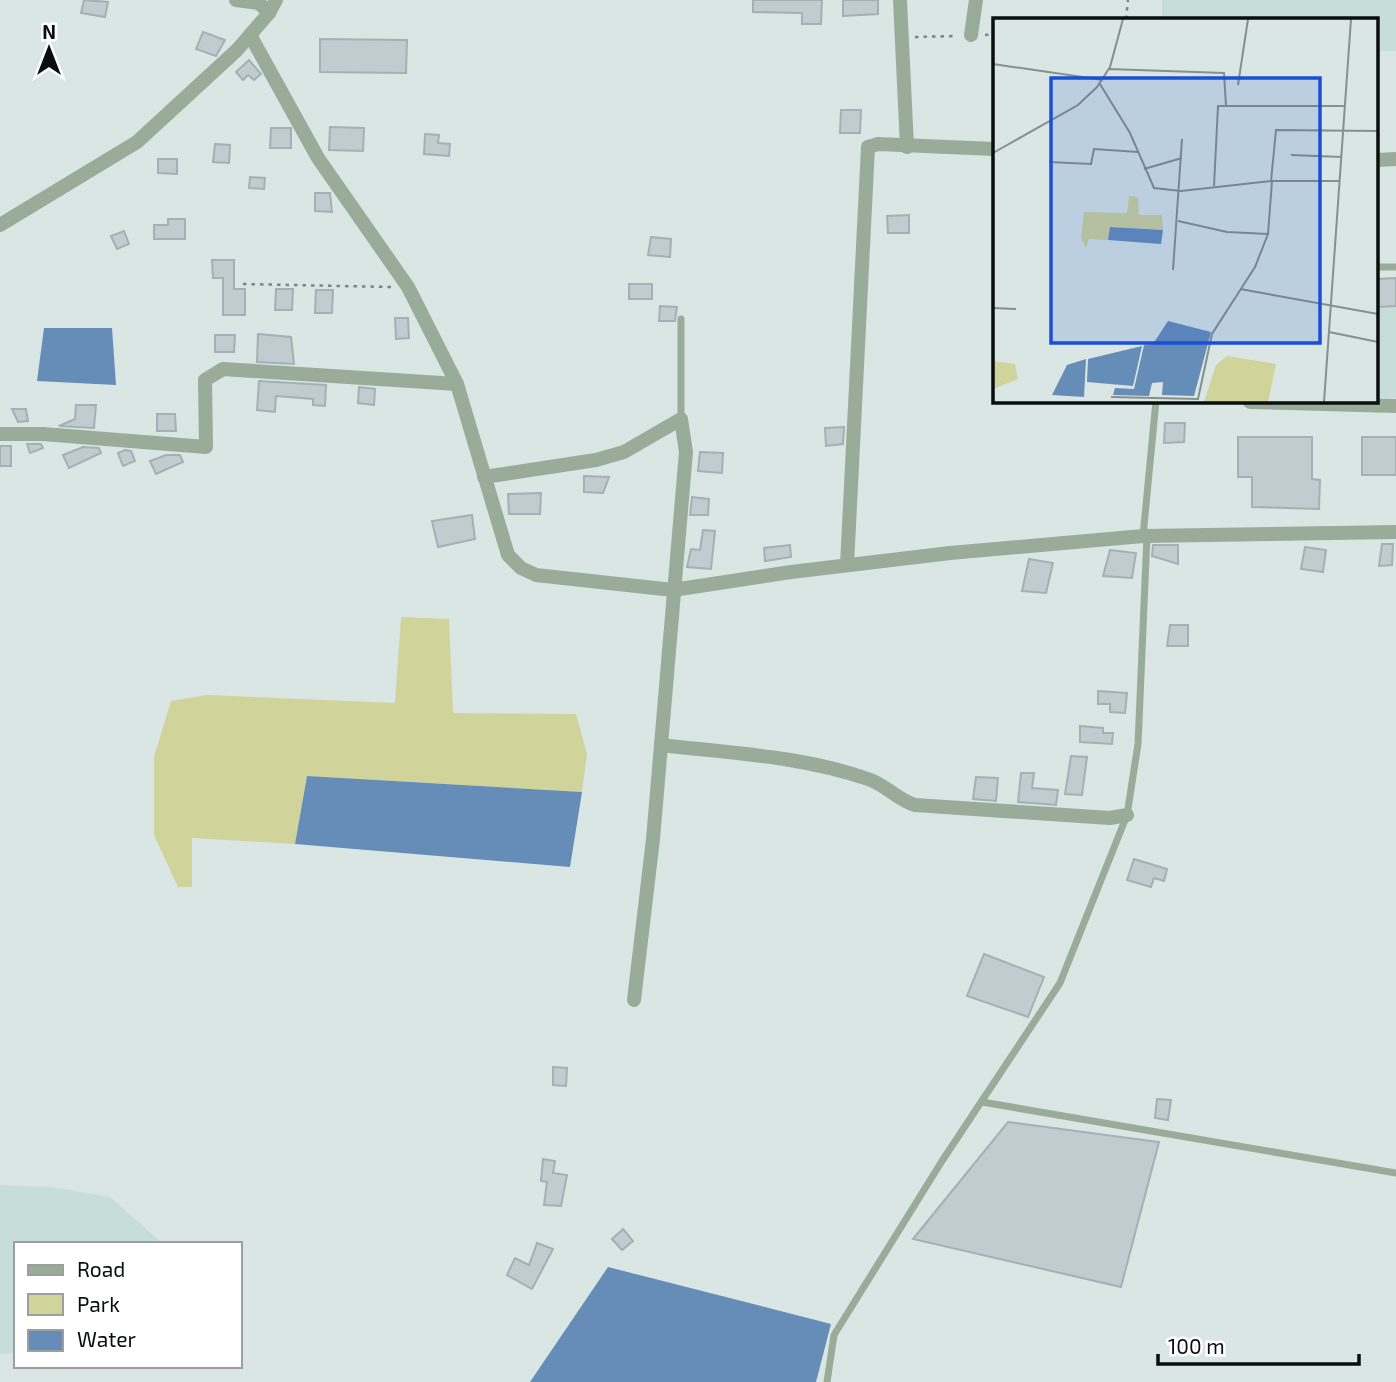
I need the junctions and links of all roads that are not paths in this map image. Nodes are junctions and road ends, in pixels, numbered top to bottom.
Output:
1 (236, 0) edge
2 (900, 0) edge
3 (976, 0) edge
4 (272, 6) edge
5 (250, 35) junction
6 (971, 35) road end
7 (907, 147) junction
8 (993, 149) edge
9 (1396, 159) edge
10 (1378, 160) edge
11 (0, 225) edge
12 (1378, 267) edge
13 (1396, 267) edge
14 (681, 318) dead end
15 (457, 384) junction
16 (1156, 402) edge
17 (1250, 402) edge
18 (1396, 406) edge
19 (681, 419) junction
20 (0, 434) edge
21 (484, 477) junction
22 (1396, 532) edge
23 (1145, 536) junction
24 (847, 565) junction
25 (673, 590) junction
26 (661, 745) junction
27 (1127, 815) junction
28 (634, 1000) dead end
29 (982, 1102) junction
30 (1396, 1173) edge
31 (827, 1382) edge

1 - 4 street
2 - 7 street
3 - 6 street
4 - 5 street
5 - 11 street
5 - 15 street
7 - 8 street
7 - 24 street
9 - 10 street
12 - 13 lane
14 - 19 lane
15 - 20 street
15 - 21 street
16 - 23 lane
17 - 18 street
19 - 21 street
19 - 25 street
21 - 25 street
22 - 23 street
23 - 24 street
23 - 27 lane
24 - 25 street
25 - 26 street
26 - 27 street
26 - 28 street
27 - 29 lane
29 - 30 lane
29 - 31 lane

